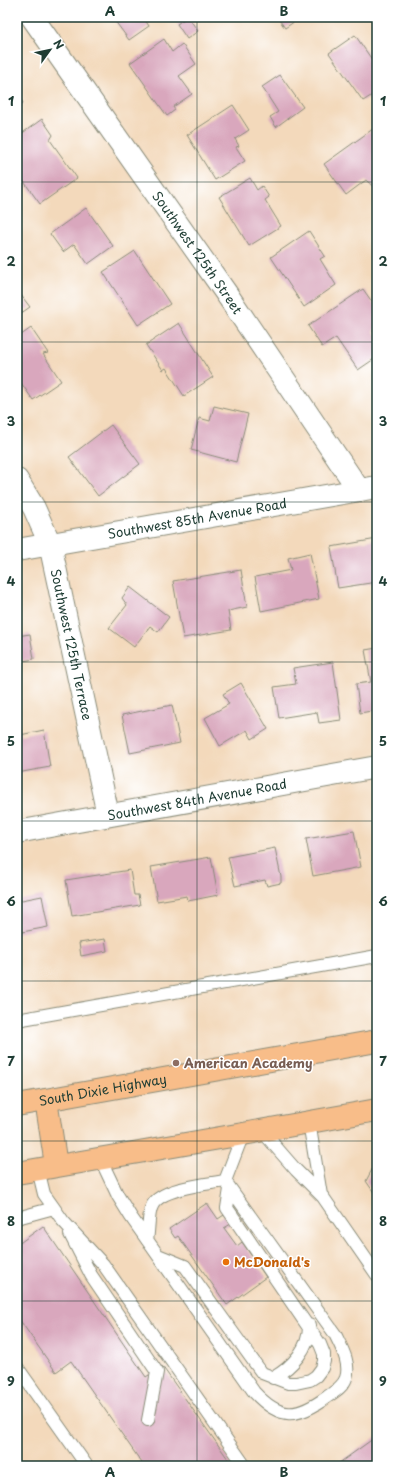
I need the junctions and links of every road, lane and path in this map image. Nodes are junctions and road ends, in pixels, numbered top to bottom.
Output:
1 (32, 17) edge
2 (17, 480) edge
3 (368, 488) edge
4 (50, 544) junction
5 (17, 550) edge
6 (377, 767) edge
7 (108, 815) junction
8 (17, 832) edge
9 (377, 956) edge
10 (17, 1020) edge
11 (377, 1041) edge
12 (46, 1100) junction
13 (17, 1106) edge
14 (377, 1110) edge
15 (309, 1122) junction
16 (252, 1133) junction
17 (100, 1158) junction
18 (37, 1169) edge
19 (227, 1185) junction
20 (321, 1195) junction
21 (54, 1208) junction
22 (17, 1218) edge
23 (63, 1221) junction
24 (147, 1240) junction
25 (158, 1255) junction
26 (377, 1275) edge
27 (309, 1325) junction
28 (17, 1367) edge
29 (274, 1378) junction
30 (148, 1420) dead end
31 (87, 1466) edge
32 (245, 1466) edge

1 - 3 street, Southwest 125th Street
2 - 4 street, Southwest 125th Terrace
3 - 4 street, Southwest 85th Avenue Road
4 - 5 street, Southwest 85th Avenue Road
4 - 7 street, Southwest 125th Terrace
6 - 7 street, Southwest 84th Avenue Road
7 - 8 street, Southwest 84th Avenue Road
9 - 10 lane
11 - 12 highway, South Dixie Highway
12 - 13 highway, South Dixie Highway
12 - 18 highway
14 - 15 highway
15 - 16 highway
15 - 20 lane
16 - 17 highway
16 - 19 lane
16 - 20 lane
17 - 18 highway
17 - 24 lane
18 - 21 lane
19 - 24 lane
19 - 25 lane
19 - 27 lane
20 - 26 lane
21 - 22 lane
21 - 23 lane
23 - 30 lane
23 - 32 lane
24 - 25 lane
25 - 29 lane
27 - 29 lane
27 - 29 lane
28 - 31 lane

